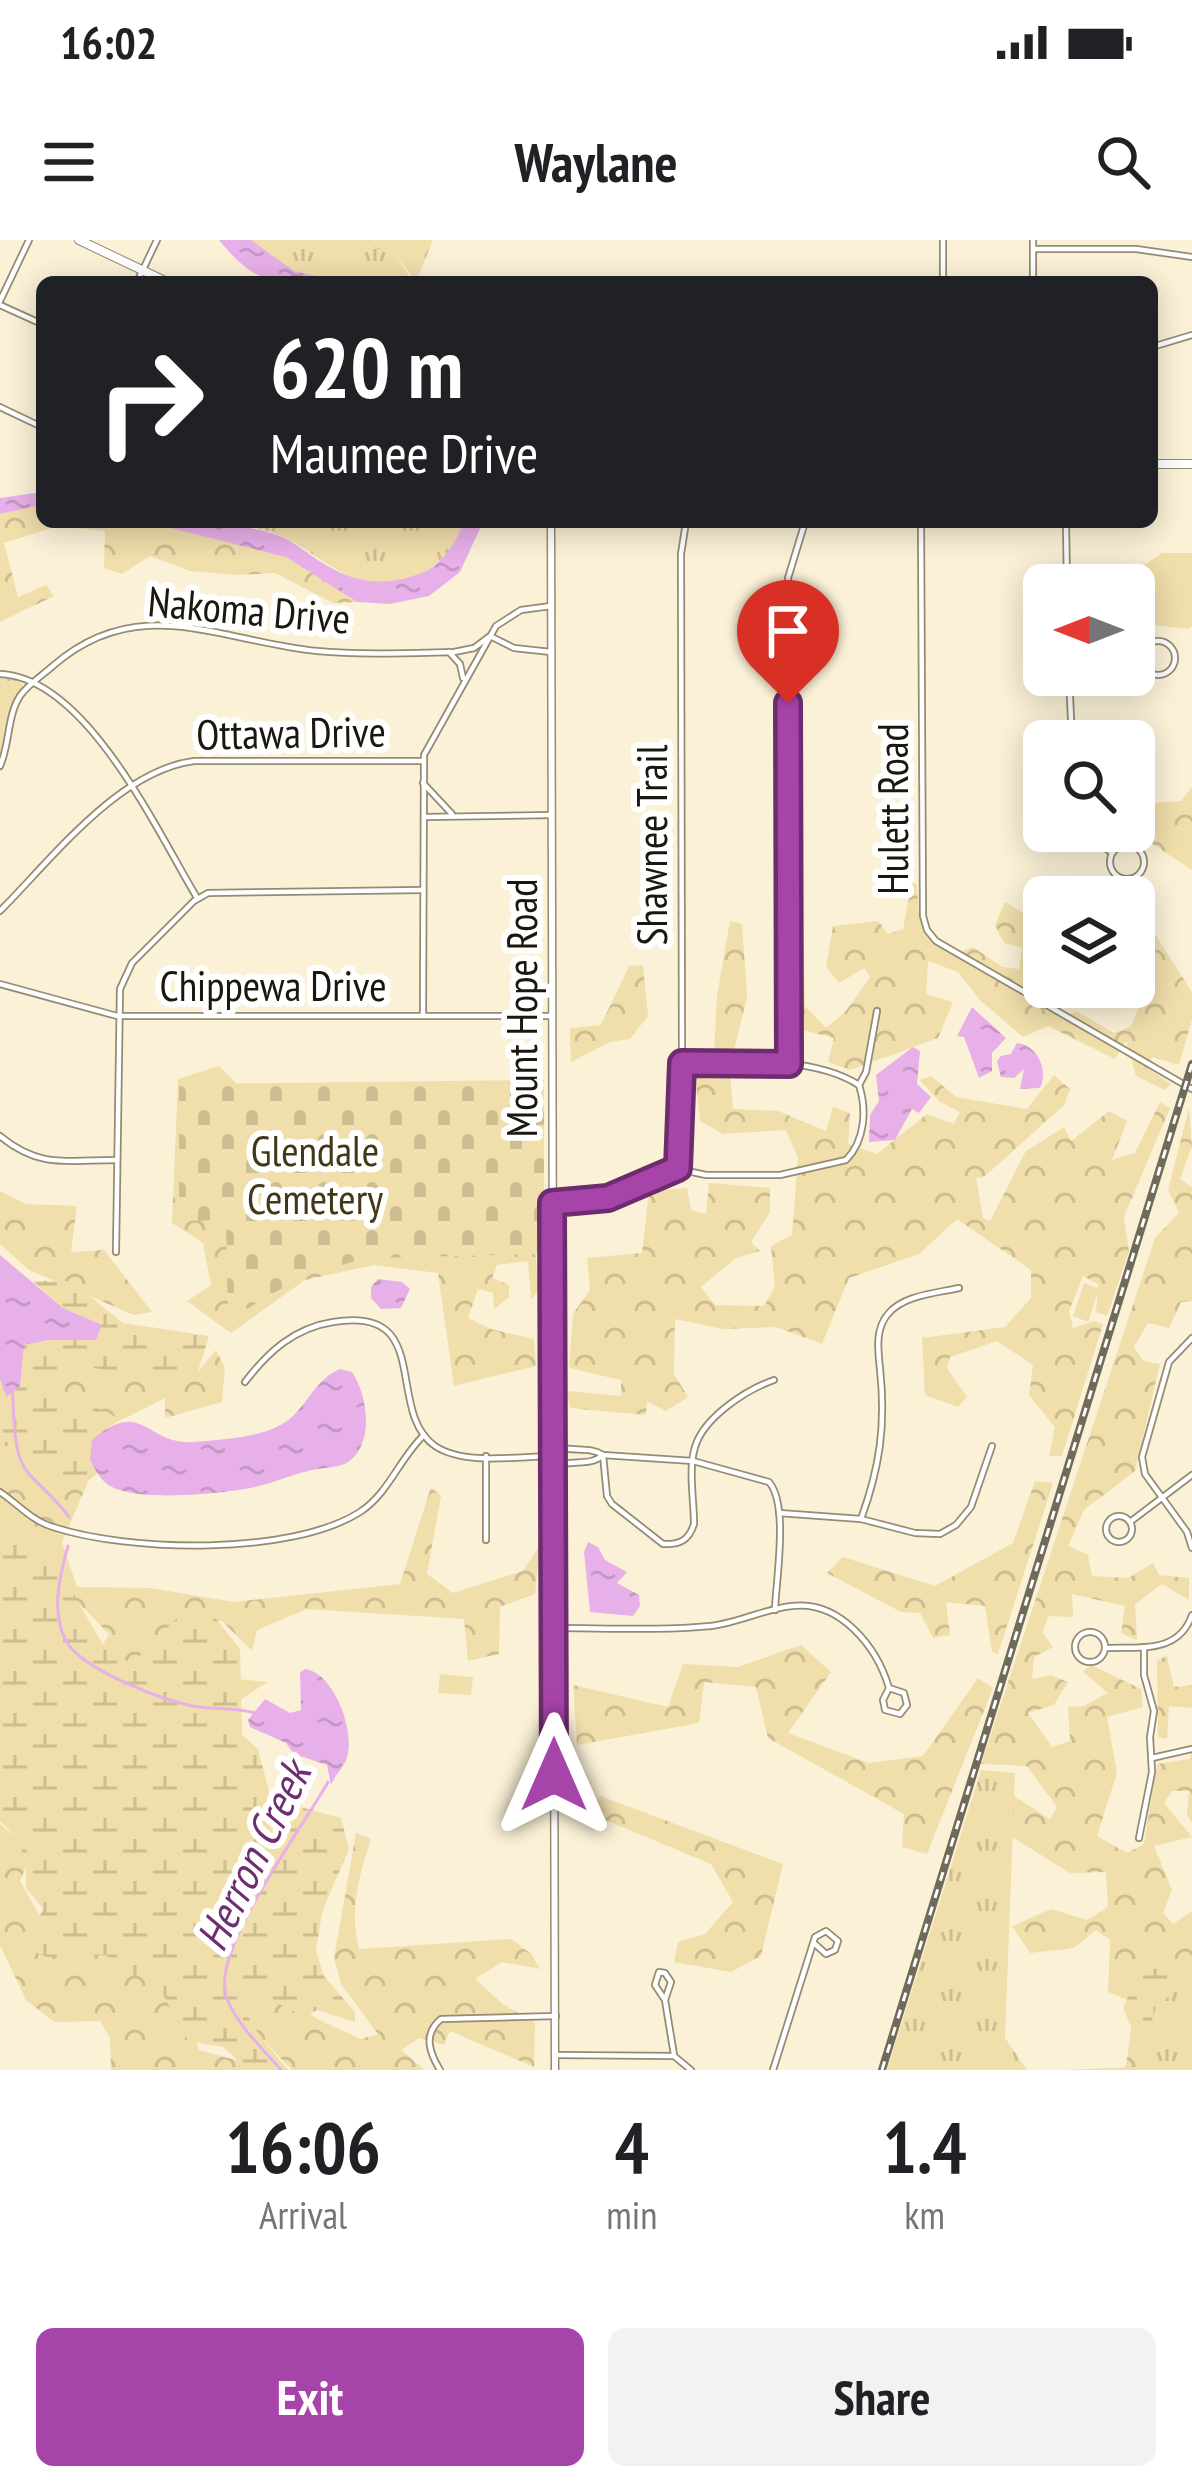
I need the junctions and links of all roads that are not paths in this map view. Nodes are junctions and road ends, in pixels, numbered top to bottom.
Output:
1 (29, 240) edge
2 (79, 240) edge
3 (157, 240) edge
4 (943, 240) edge
5 (1033, 240) edge
6 (1137, 240) edge
7 (1033, 249) junction
8 (1136, 249) junction
9 (1192, 257) edge
10 (143, 271) junction
11 (140, 276) edge
12 (154, 276) edge
13 (943, 276) edge
14 (1033, 276) edge
15 (0, 303) edge
16 (36, 321) edge
17 (1192, 335) edge
18 (1158, 345) edge
19 (0, 406) edge
20 (36, 424) edge
21 (1158, 464) edge
22 (1192, 464) edge
23 (551, 528) edge
24 (685, 528) edge
25 (803, 528) edge
26 (921, 528) edge
27 (1066, 528) edge
28 (1066, 564) edge
29 (551, 606) junction
30 (490, 636) junction
31 (449, 652) junction
32 (551, 652) junction
33 (1138, 652) edge
34 (0, 674) edge
35 (34, 682) junction
36 (462, 684) junction
37 (422, 761) junction
38 (0, 766) edge
39 (423, 782) junction
40 (130, 786) junction
41 (452, 814) junction
42 (551, 815) junction
43 (423, 818) junction
44 (1112, 853) joint
45 (423, 890) junction
46 (197, 898) junction
47 (0, 911) edge
48 (0, 985) edge
49 (878, 1011) dead end
50 (423, 1015) junction
51 (117, 1016) junction
52 (551, 1016) junction
53 (682, 1063) junction
54 (789, 1064) junction
55 (859, 1085) junction
56 (1192, 1089) edge
57 (0, 1136) edge
58 (117, 1160) junction
59 (678, 1168) junction
60 (552, 1203) junction
61 (116, 1252) dead end
62 (959, 1288) dead end
63 (1192, 1338) edge
64 (774, 1380) dead end
65 (244, 1382) dead end
66 (424, 1435) junction
67 (554, 1444) junction
68 (992, 1447) dead end
69 (603, 1455) junction
70 (486, 1456) junction
71 (553, 1456) junction
72 (693, 1461) junction
73 (553, 1469) junction
74 (1192, 1475) edge
75 (0, 1492) edge
76 (1162, 1496) junction
77 (779, 1513) junction
78 (861, 1519) junction
79 (1130, 1522) junction
80 (486, 1540) dead end
81 (1192, 1547) edge
82 (775, 1610) junction
83 (1192, 1615) edge
84 (554, 1628) junction
85 (1108, 1648) junction
86 (1144, 1648) junction
87 (890, 1688) junction
88 (1192, 1749) edge
89 (1151, 1758) junction
90 (1138, 1838) dead end
91 (814, 1944) dead end
92 (665, 2000) dead end
93 (556, 2016) junction
94 (556, 2055) junction
95 (674, 2056) junction
96 (440, 2070) edge
97 (556, 2070) edge
98 (691, 2070) edge
99 (773, 2070) edge

1 - 15 street
2 - 10 main road
3 - 10 street
4 - 13 street
5 - 7 street
6 - 8 street
7 - 8 street
7 - 14 street
8 - 9 street
10 - 11 street
10 - 12 main road
15 - 16 street
17 - 18 street
19 - 20 street
21 - 22 main road
23 - 29 street, Mount Hope Road
24 - 53 street, Shawnee Trail
25 - 54 street
26 - 56 street, Hulett Road
27 - 28 street
29 - 30 street, Nakoma Drive
29 - 32 street, Mount Hope Road
30 - 31 street, Nakoma Drive
30 - 32 street
30 - 36 street
31 - 35 street, Nakoma Drive
31 - 36 street
32 - 42 street, Mount Hope Road
33 - 33 street
34 - 35 street
35 - 38 street, Nakoma Drive
35 - 40 street
36 - 37 street
37 - 39 street
37 - 40 street, Ottawa Drive
39 - 41 street
39 - 43 street
40 - 46 street
40 - 47 street, Ottawa Drive
41 - 42 street
41 - 43 street
42 - 52 street, Mount Hope Road
43 - 45 street
44 - 44 street
45 - 46 street
45 - 50 street
46 - 51 street
48 - 51 street, Chippewa Drive
49 - 55 street
50 - 51 street, Chippewa Drive
50 - 52 street, Chippewa Drive
51 - 58 street
52 - 60 street, Mount Hope Road
53 - 54 street
53 - 59 street, Shawnee Trail
54 - 55 street
55 - 59 street
57 - 58 street
58 - 61 street
59 - 60 street
60 - 67 street, Mount Hope Road
62 - 78 street
63 - 76 street
64 - 72 street
65 - 66 street
66 - 70 street
66 - 75 street
67 - 69 street
67 - 71 street, Mount Hope Road
68 - 78 street
69 - 72 street
69 - 72 street
69 - 73 street
70 - 71 street
70 - 80 street
71 - 73 street, Mount Hope Road
72 - 77 street
73 - 84 street, Mount Hope Road
74 - 76 street
76 - 79 street
76 - 81 street
77 - 78 street
77 - 82 street
79 - 79 street
82 - 84 street
82 - 87 street
83 - 86 street
84 - 93 street, Mount Hope Road
85 - 85 street
85 - 86 street
86 - 89 street
87 - 87 street
88 - 89 street
89 - 90 street
91 - 99 street
92 - 95 street
93 - 94 street, Mount Hope Road
93 - 96 street
94 - 95 street
94 - 97 street, Mount Hope Road
95 - 98 street

